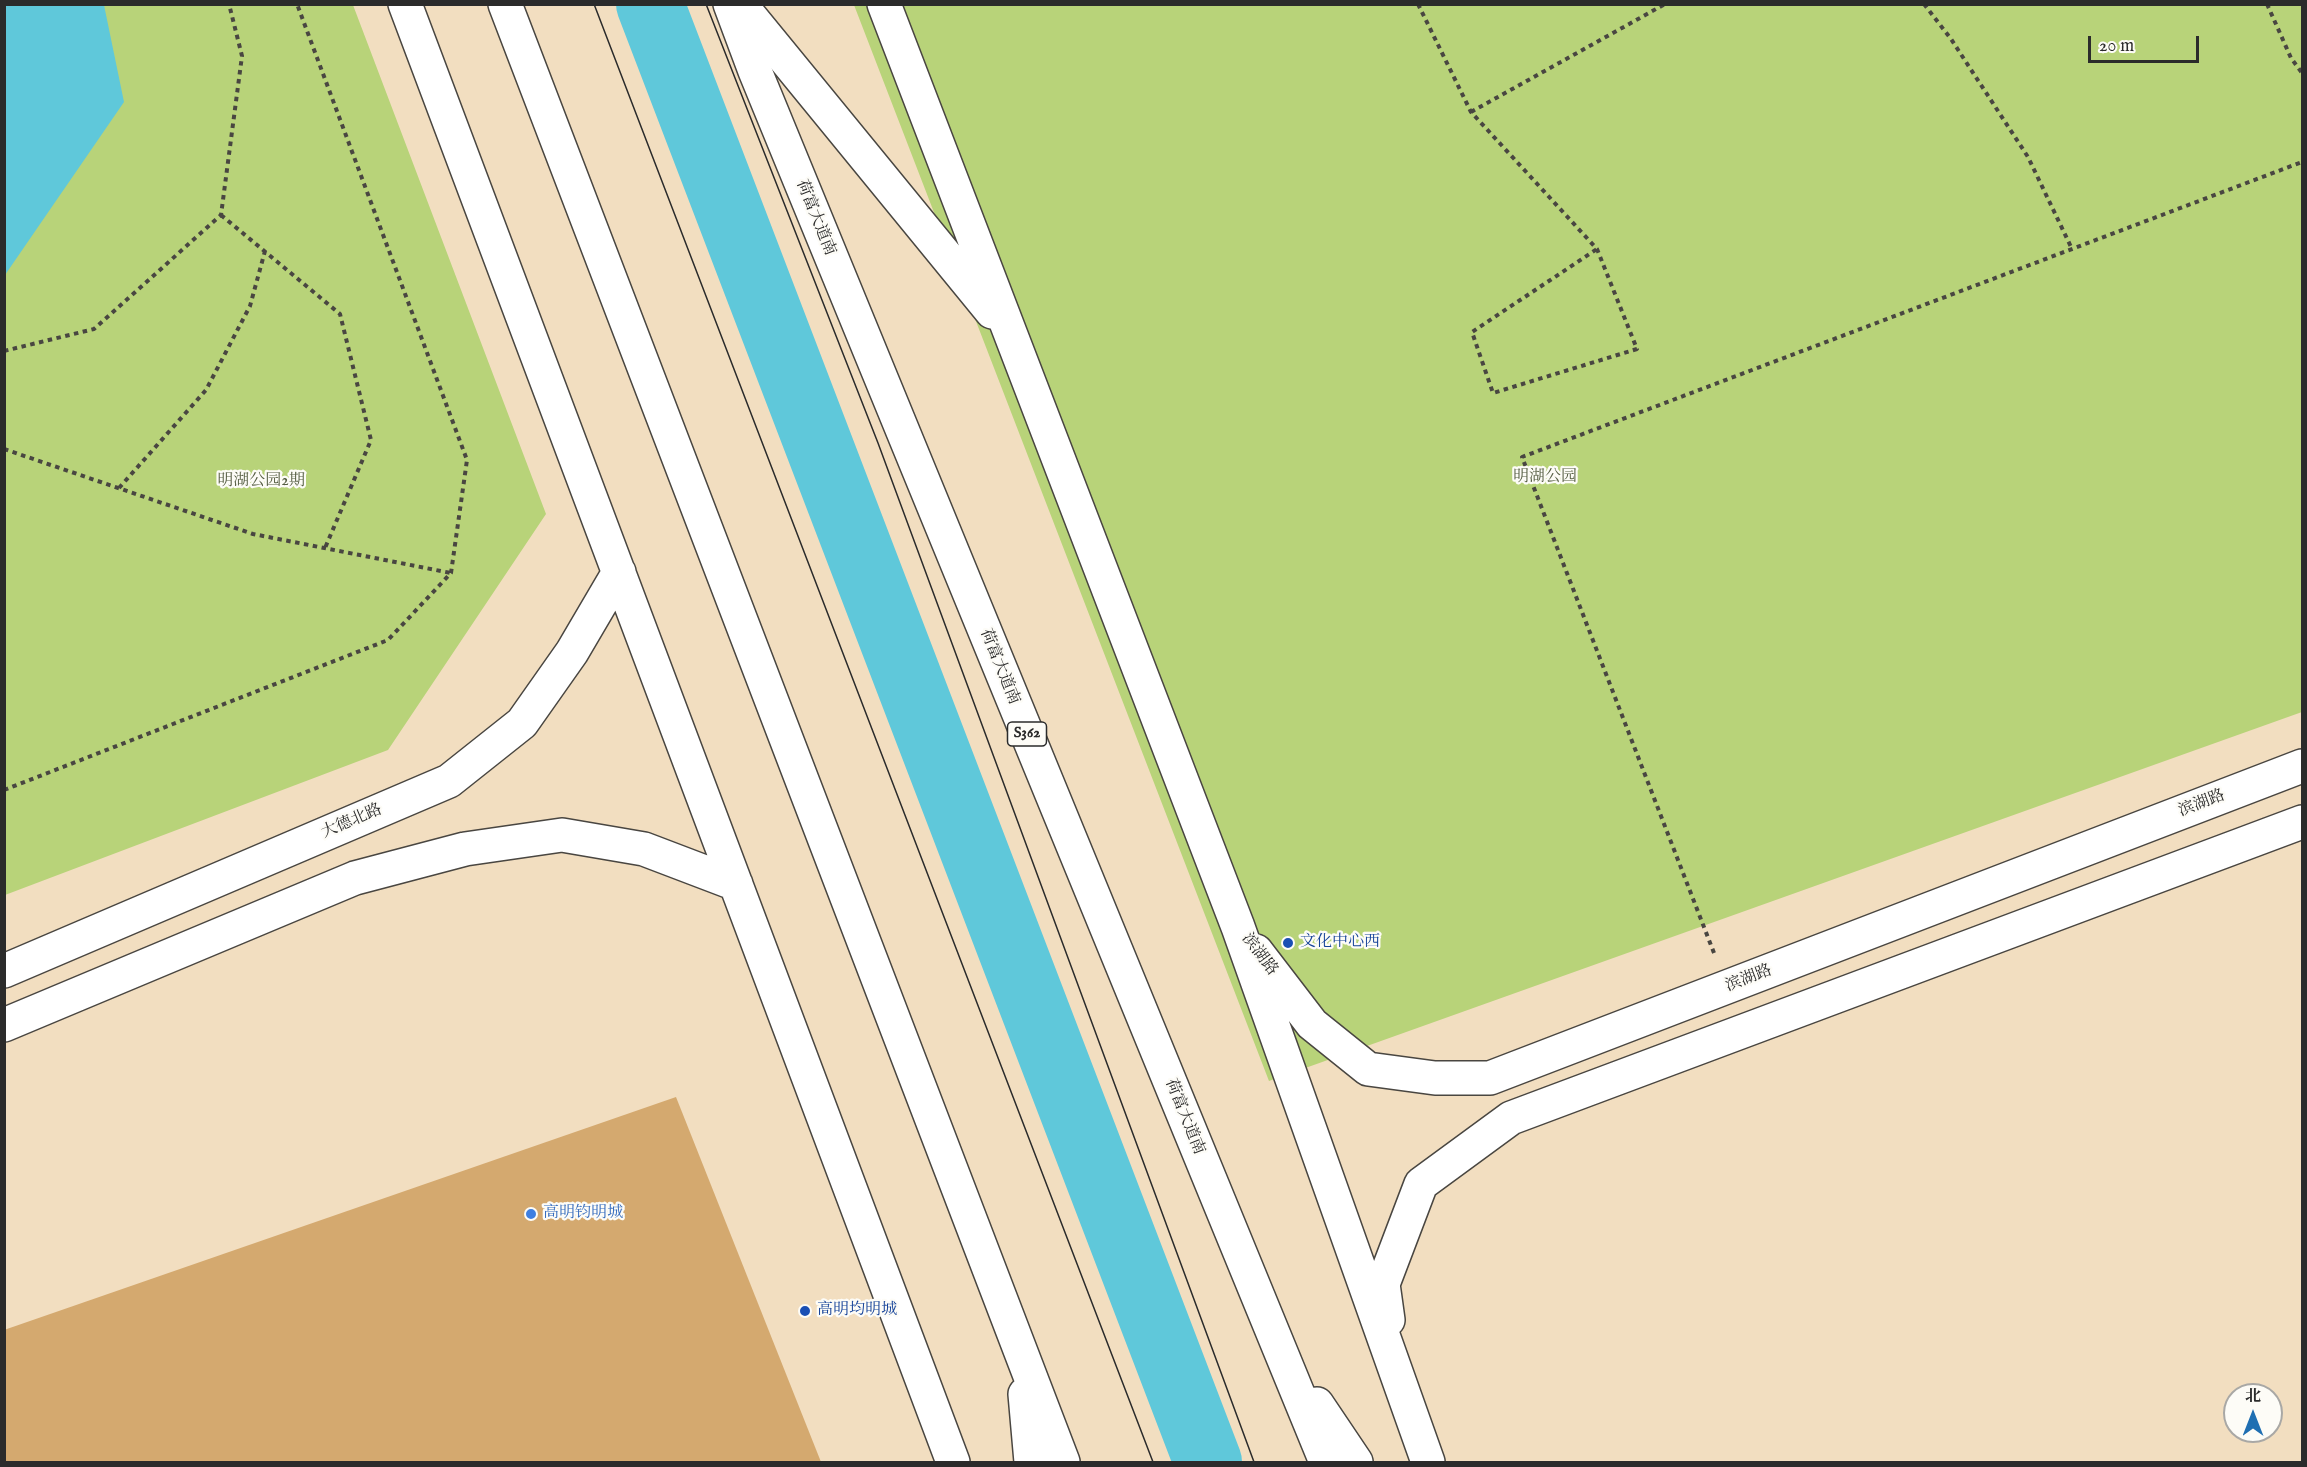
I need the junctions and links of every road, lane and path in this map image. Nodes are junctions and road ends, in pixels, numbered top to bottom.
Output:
1 (229, 4) edge
2 (297, 4) edge
3 (405, 4) edge
4 (505, 4) edge
5 (730, 4) edge
6 (740, 4) edge
7 (884, 4) edge
8 (1418, 4) edge
9 (1665, 4) edge
10 (1924, 4) edge
11 (2267, 4) edge
12 (2302, 73) edge
13 (1471, 112) junction
14 (2302, 162) edge
15 (221, 215) junction
16 (1597, 249) junction
17 (2072, 249) junction
18 (265, 251) junction
19 (1010, 334) junction
20 (4, 351) edge
21 (4, 449) edge
22 (119, 488) junction
23 (326, 548) junction
24 (451, 573) junction
25 (618, 573) junction
26 (2302, 766) edge
27 (4, 790) edge
28 (2302, 822) edge
29 (736, 884) junction
30 (1238, 927) junction
31 (4, 971) edge
32 (1727, 987) junction
33 (4, 1025) edge
34 (1278, 1346) junction
35 (1022, 1353) junction
36 (1397, 1378) junction
37 (953, 1462) edge
38 (1031, 1462) edge
39 (1063, 1462) edge
40 (1326, 1462) edge
41 (1356, 1462) edge
42 (1428, 1462) edge

1 - 15 path
2 - 24 path
3 - 25 street
4 - 35 street
5 - 34 street, 荷富大道南 / S362
6 - 19 street
7 - 19 street
8 - 13 path
9 - 13 path
10 - 17 path
11 - 12 path
13 - 16 path
14 - 17 path
15 - 18 path
15 - 20 path
16 - 16 path
17 - 32 path
18 - 22 path
18 - 23 path
19 - 30 street
21 - 22 path
22 - 23 path
23 - 24 path
24 - 27 path
25 - 29 street
25 - 31 street, 大德北路
26 - 32 street, 滨湖路
28 - 36 street
29 - 33 street
29 - 37 street
30 - 32 street, 滨湖路
30 - 36 street
34 - 40 street, 荷富大道南 / S362
34 - 41 street
35 - 38 street
35 - 39 street
36 - 42 street

